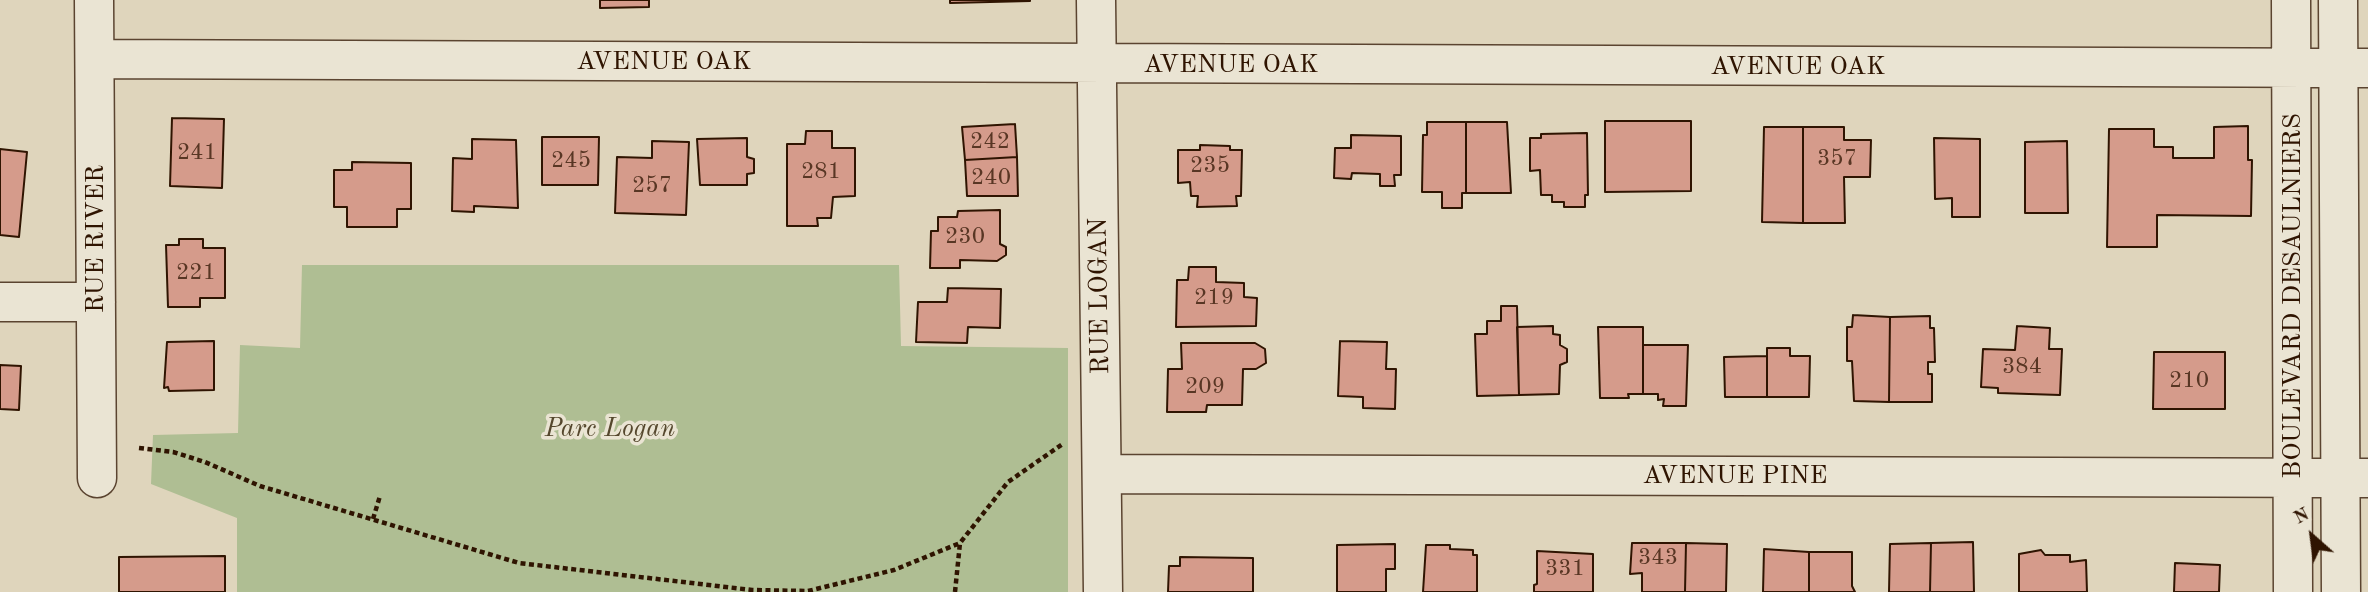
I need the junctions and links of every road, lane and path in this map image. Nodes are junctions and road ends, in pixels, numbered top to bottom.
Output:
1 (94, 0) edge
2 (1096, 0) edge
3 (2291, 0) edge
4 (2338, 0) edge
5 (95, 59) junction
6 (1096, 65) junction
7 (2293, 67) junction
8 (2353, 68) edge
9 (0, 302) edge
10 (96, 302) junction
11 (1072, 438) dead end
12 (139, 448) dead end
13 (1102, 474) junction
14 (97, 478) dead end
15 (2293, 478) junction
16 (2354, 478) edge
17 (380, 496) dead end
18 (373, 519) junction
19 (960, 543) junction
20 (752, 591) edge
21 (955, 592) edge
22 (1103, 592) edge
23 (2293, 592) edge
24 (2341, 592) edge

1 - 5 street, RUE RIVER
2 - 6 street, RUE LOGAN
3 - 7 street, BOULEVARD DESAULNIERS
4 - 8 street, BOULEVARD DESAULNIERS
5 - 6 street, AVENUE OAK
5 - 10 street, RUE RIVER
6 - 7 street, AVENUE OAK
6 - 13 street, RUE LOGAN
7 - 8 street, AVENUE OAK
7 - 15 street, BOULEVARD DESAULNIERS
8 - 16 street, BOULEVARD DESAULNIERS
9 - 10 street
10 - 14 street, RUE RIVER
11 - 19 path
12 - 18 path
13 - 15 street, AVENUE PINE
13 - 22 street, RUE LOGAN
15 - 16 street, AVENUE PINE
15 - 23 street, BOULEVARD DESAULNIERS
16 - 24 street, BOULEVARD DESAULNIERS
17 - 18 path
18 - 20 path
19 - 20 path
19 - 21 path

